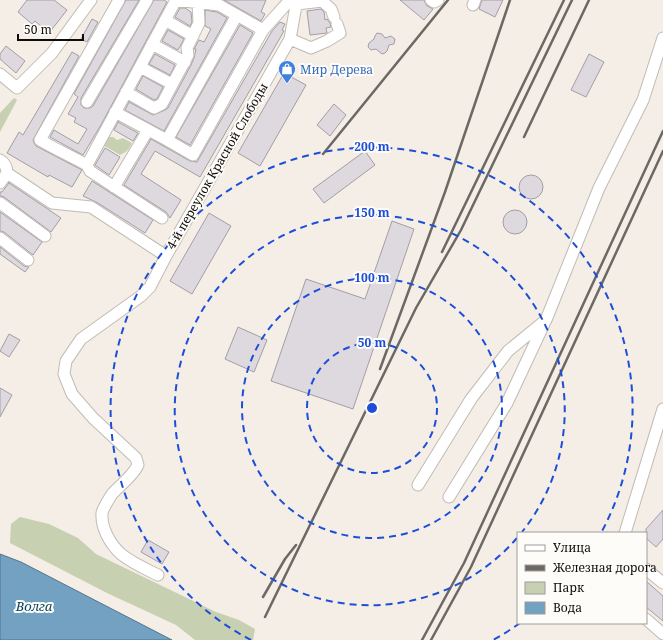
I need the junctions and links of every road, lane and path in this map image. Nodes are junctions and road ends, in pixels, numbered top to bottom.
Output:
1 (119, 0) edge
2 (147, 0) edge
3 (175, 0) edge
4 (431, 0) edge
5 (438, 0) edge
6 (89, 1) edge
7 (295, 1) edge
8 (198, 3) junction
9 (237, 15) junction
10 (165, 20) junction
11 (263, 30) junction
12 (193, 36) junction
13 (663, 38) edge
14 (290, 39) junction
15 (152, 44) junction
16 (184, 62) junction
17 (140, 67) junction
18 (0, 74) edge
19 (172, 84) junction
20 (126, 92) junction
21 (88, 102) dead end
22 (115, 112) junction
23 (148, 130) junction
24 (167, 140) junction
25 (0, 160) edge
26 (87, 165) junction
27 (7, 173) junction
28 (0, 183) edge
29 (114, 187) junction
30 (0, 203) edge
31 (162, 218) dead end
32 (45, 236) dead end
33 (0, 238) edge
34 (166, 256) junction
35 (28, 260) dead end
36 (546, 320) junction
37 (663, 409) edge
38 (418, 485) dead end
39 (449, 497) dead end
40 (625, 532) edge
41 (647, 570) edge
42 (158, 575) dead end
43 (663, 582) edge
44 (647, 620) edge
45 (663, 634) edge

1 - 26 street
2 - 21 street
3 - 8 street
3 - 10 street
4 - 5 street
6 - 18 street
7 - 11 street
7 - 14 street, 4-й переулок Красной Слободы
7 - 14 street
8 - 9 street
8 - 12 street
9 - 11 street
9 - 24 street
10 - 12 street
10 - 15 street
11 - 24 street
12 - 16 street
13 - 36 street
14 - 34 street, 4-й переулок Красной Слободы
15 - 16 street
15 - 17 street
16 - 19 street
17 - 19 street
17 - 20 street
19 - 20 street
20 - 22 street
22 - 23 street
22 - 26 street
23 - 24 street
23 - 29 street
25 - 27 street
26 - 29 street
27 - 28 street
27 - 34 street
29 - 31 street
30 - 32 street
33 - 35 street
34 - 42 street, 4-й переулок Красной Слободы
36 - 38 street
36 - 39 street
37 - 40 street
41 - 43 street
44 - 45 street

